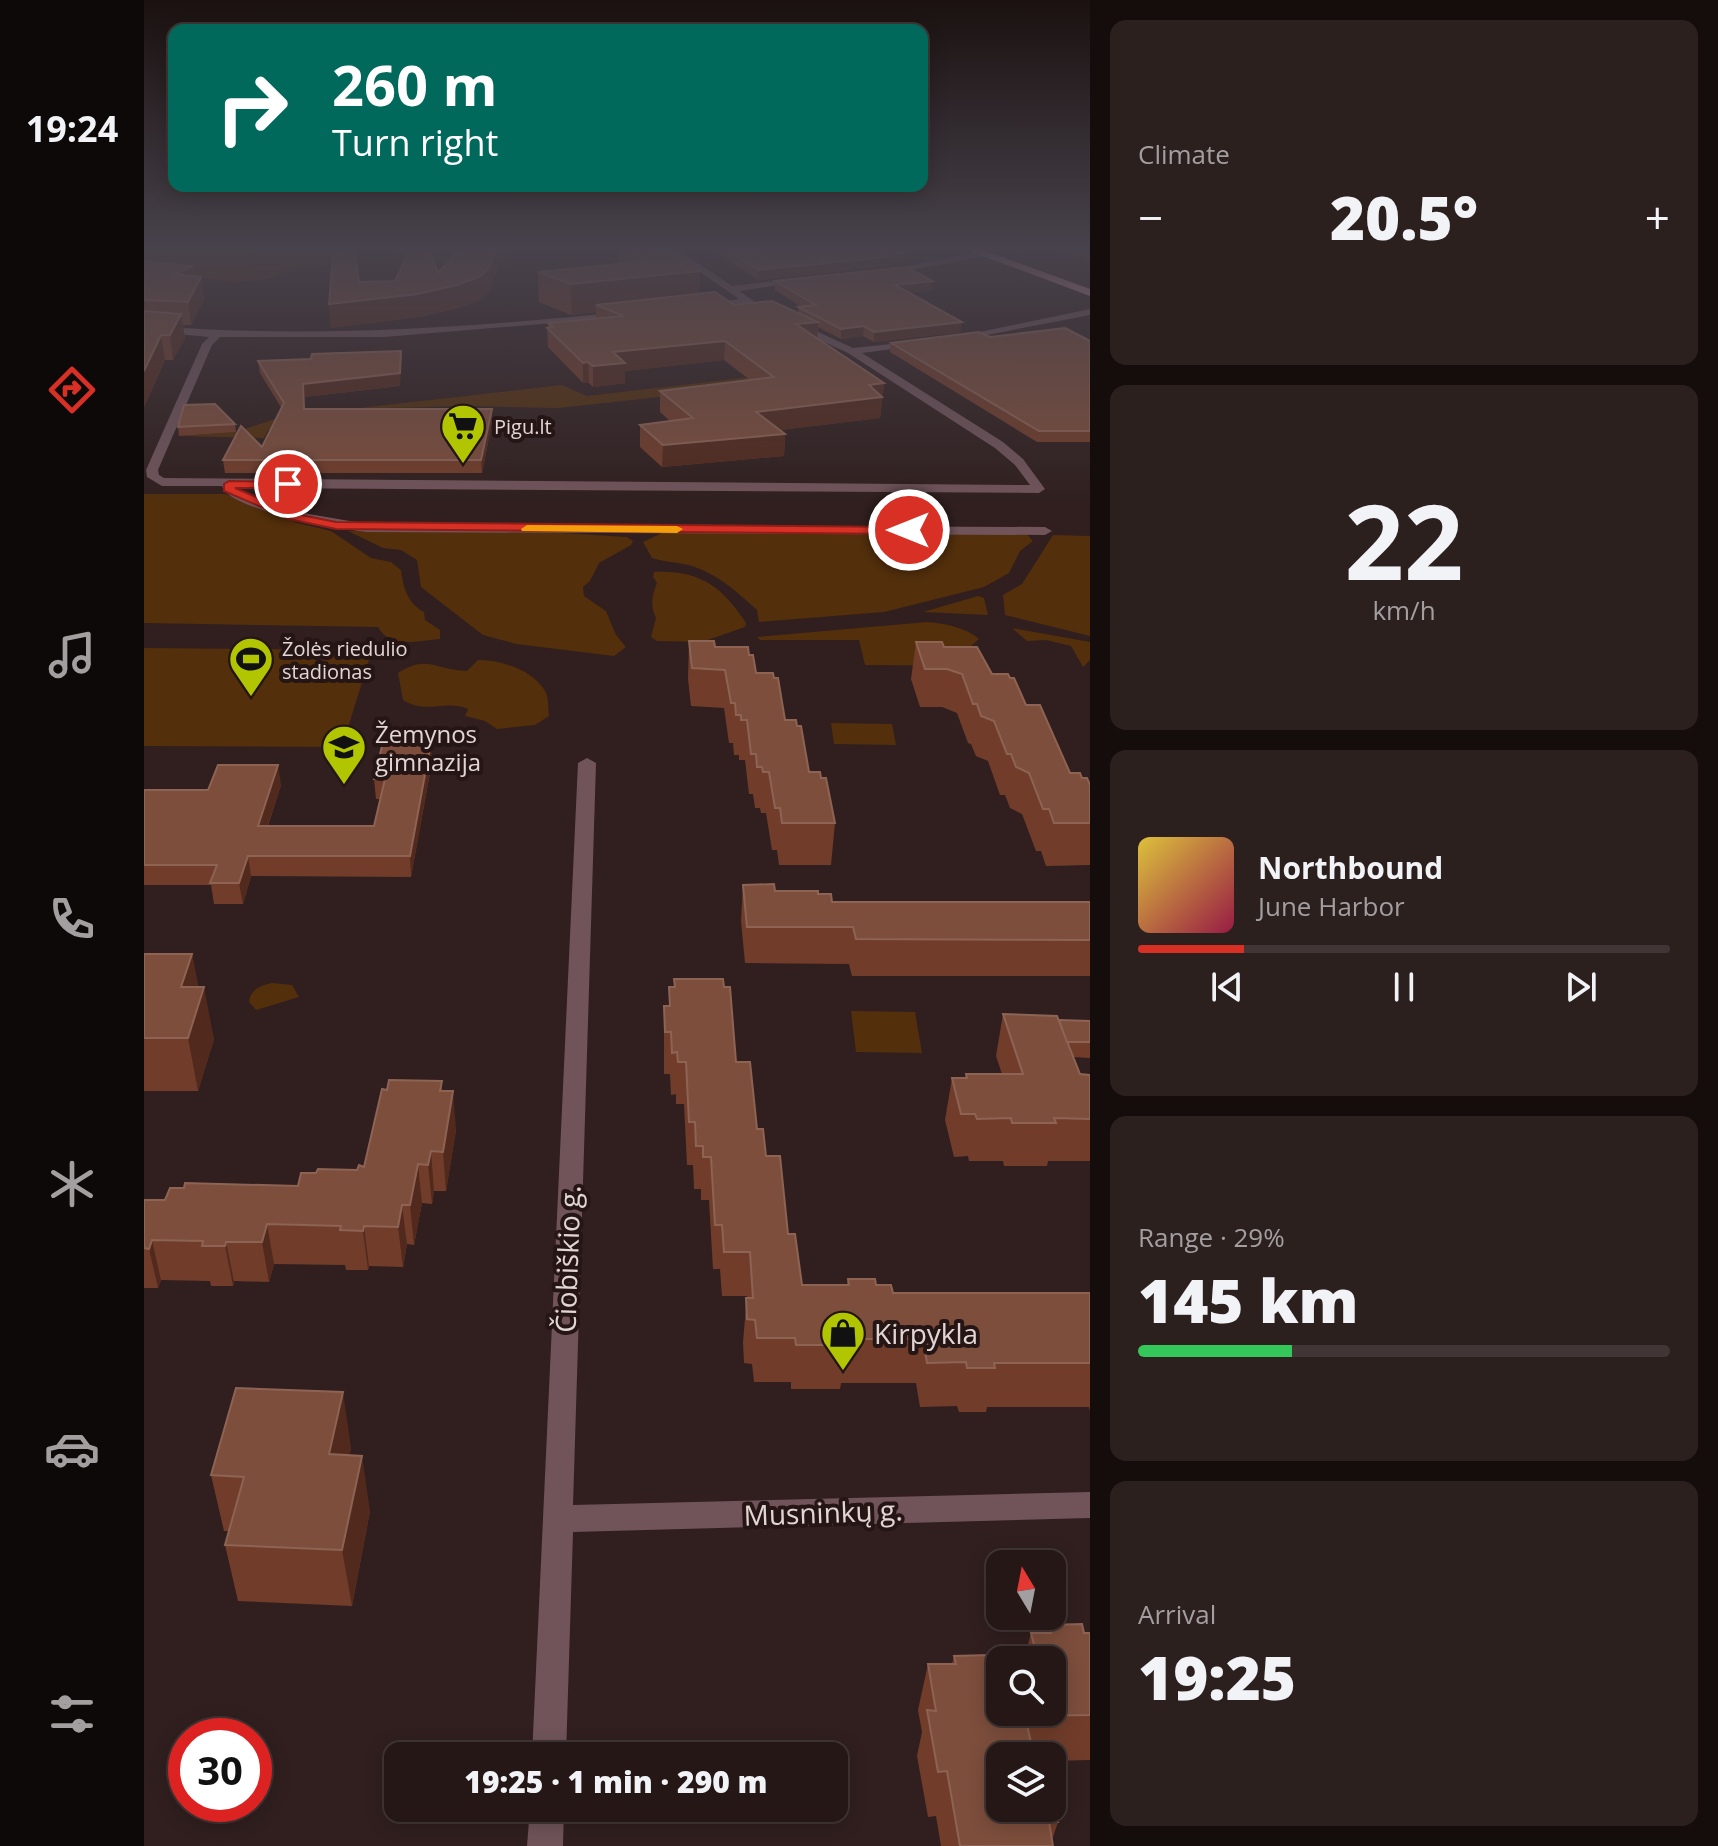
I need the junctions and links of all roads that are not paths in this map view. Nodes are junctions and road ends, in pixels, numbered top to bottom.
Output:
1 (190, 333) edge
2 (415, 333) edge
3 (814, 333) edge
4 (980, 333) edge
5 (216, 336) junction
6 (950, 339) edge
7 (922, 342) edge
8 (852, 351) junction
9 (229, 484) junction
10 (1045, 531) dead end
11 (587, 763) dead end
12 (1090, 1505) edge
13 (557, 1519) junction
14 (549, 1742) edge
15 (546, 1822) edge
16 (545, 1846) edge

1 - 5 street
2 - 5 street
3 - 8 street
4 - 6 street
5 - 9 street
7 - 8 street
8 - 9 street
9 - 10 street
11 - 13 street, Čiobiškio g.
12 - 13 street, Musninkų g.
13 - 14 street, Čiobiškio g.
15 - 16 street

